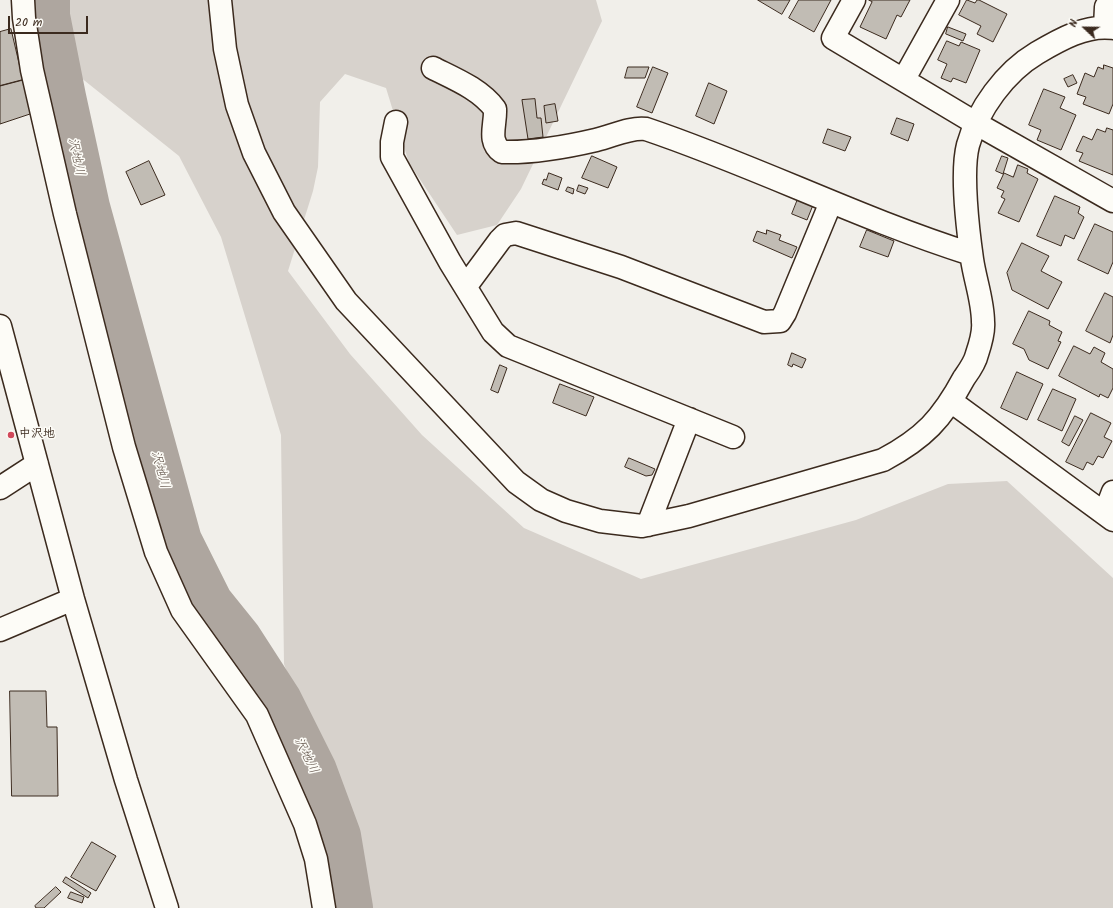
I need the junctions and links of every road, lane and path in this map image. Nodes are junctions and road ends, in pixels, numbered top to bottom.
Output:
1 (23, 0) edge
2 (220, 0) edge
3 (854, 0) edge
4 (948, 0) edge
5 (1110, 0) edge
6 (1109, 27) edge
7 (433, 68) dead end
8 (904, 79) junction
9 (396, 122) dead end
10 (977, 124) junction
11 (1113, 201) edge
12 (831, 202) junction
13 (971, 254) junction
14 (466, 286) junction
15 (0, 326) edge
16 (952, 402) junction
17 (689, 419) junction
18 (733, 437) dead end
19 (38, 464) junction
20 (0, 488) edge
21 (1113, 492) edge
22 (1109, 516) edge
23 (648, 525) junction
24 (73, 600) junction
25 (0, 630) edge
26 (167, 908) edge
27 (324, 908) edge

1 - 27 street
2 - 23 street
3 - 8 street
4 - 8 street
5 - 6 street
6 - 10 street
7 - 12 street
8 - 10 street
9 - 14 street
10 - 11 street
10 - 13 street
12 - 13 street
12 - 14 street
13 - 16 street
14 - 17 street
15 - 19 street
16 - 22 street
16 - 23 street
17 - 18 street
17 - 23 street
19 - 20 street
19 - 24 street
21 - 22 street
24 - 25 street
24 - 26 street

